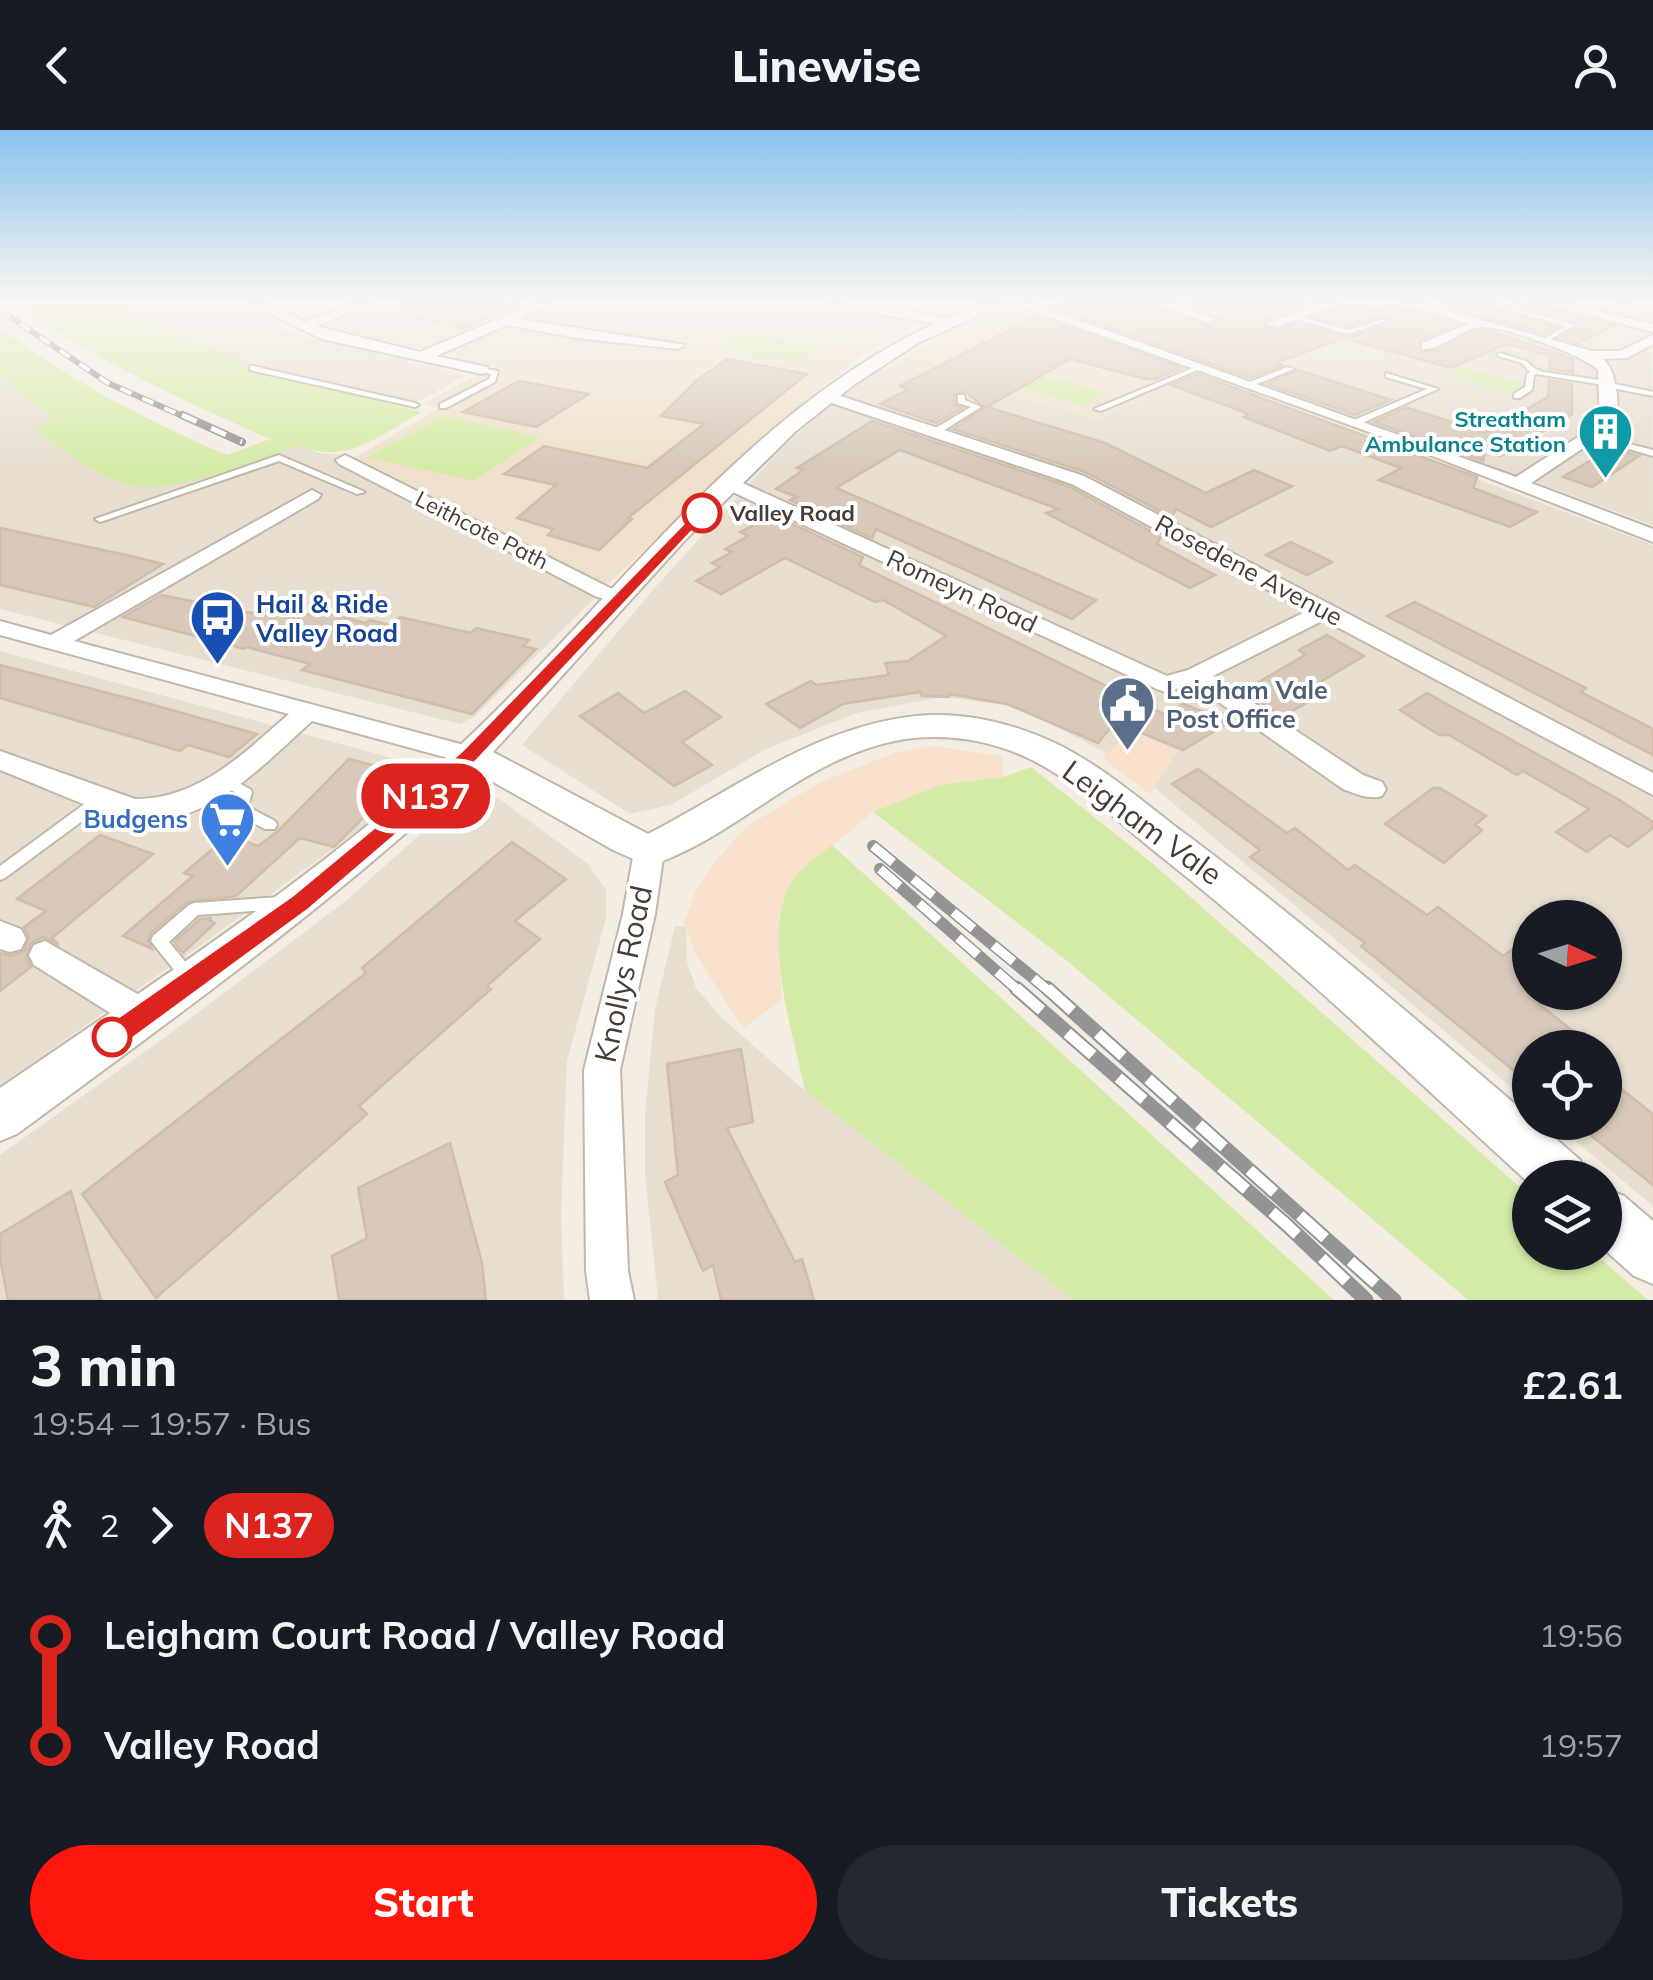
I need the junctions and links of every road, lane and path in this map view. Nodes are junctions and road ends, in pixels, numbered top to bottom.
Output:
1 (429, 359) edge
2 (883, 359) edge
3 (1176, 359) edge
4 (1512, 359) edge
5 (1594, 359) edge
6 (1200, 367) junction
7 (253, 368) dead end
8 (1290, 369) dead end
9 (482, 370) joint
10 (1536, 372) junction
11 (1389, 375) dead end
12 (1249, 384) junction
13 (1607, 384) junction
14 (1653, 394) edge
15 (828, 396) junction
16 (1517, 396) dead end
17 (961, 397) dead end
18 (416, 406) dead end
19 (443, 406) dead end
20 (1098, 408) dead end
21 (1356, 422) junction
22 (934, 432) junction
23 (1594, 436) junction
24 (1653, 453) edge
25 (345, 460) dead end
26 (336, 481) junction
27 (1519, 483) junction
28 (730, 484) junction
29 (360, 492) dead end
30 (312, 495) joint
31 (100, 519) dead end
32 (1653, 536) edge
33 (620, 596) junction
34 (1326, 610) junction
35 (0, 628) edge
36 (56, 642) junction
37 (1196, 675) junction
38 (309, 710) junction
39 (470, 755) junction
40 (0, 760) edge
41 (223, 780) junction
42 (1653, 785) edge
43 (1372, 788) dead end
44 (103, 798) junction
45 (270, 824) dead end
46 (649, 851) junction
47 (0, 874) edge
48 (46, 955) dead end
49 (143, 1015) junction
50 (0, 1117) edge
51 (1541, 1160) edge
52 (1622, 1230) edge
53 (1653, 1257) edge
54 (612, 1300) edge

1 - 9 street
2 - 15 street
3 - 6 street
4 - 10 lane
5 - 13 street
6 - 12 street
6 - 20 lane
7 - 18 lane
8 - 12 lane
9 - 19 lane
10 - 13 lane
10 - 16 lane
11 - 21 lane
12 - 21 street
13 - 14 lane
13 - 23 street
15 - 22 street, Rosedene Avenue
15 - 28 street
17 - 22 lane
21 - 27 street
22 - 34 street, Rosedene Avenue
23 - 24 lane
23 - 27 street
25 - 33 street, Leithcote Path
26 - 29 lane
26 - 30 lane
26 - 31 lane
27 - 32 street
28 - 33 street
28 - 37 street, Romeyn Road
30 - 36 street
33 - 39 street
34 - 37 street, Romeyn Road
34 - 42 street, Rosedene Avenue
35 - 36 street
36 - 38 street
37 - 43 street
38 - 39 street
38 - 41 street
39 - 46 street, Knollys Road
39 - 49 street
40 - 44 street
41 - 44 street
41 - 45 lane
44 - 47 lane
46 - 51 street, Leigham Vale
46 - 54 street, Knollys Road
48 - 49 street
49 - 50 street
52 - 53 street

